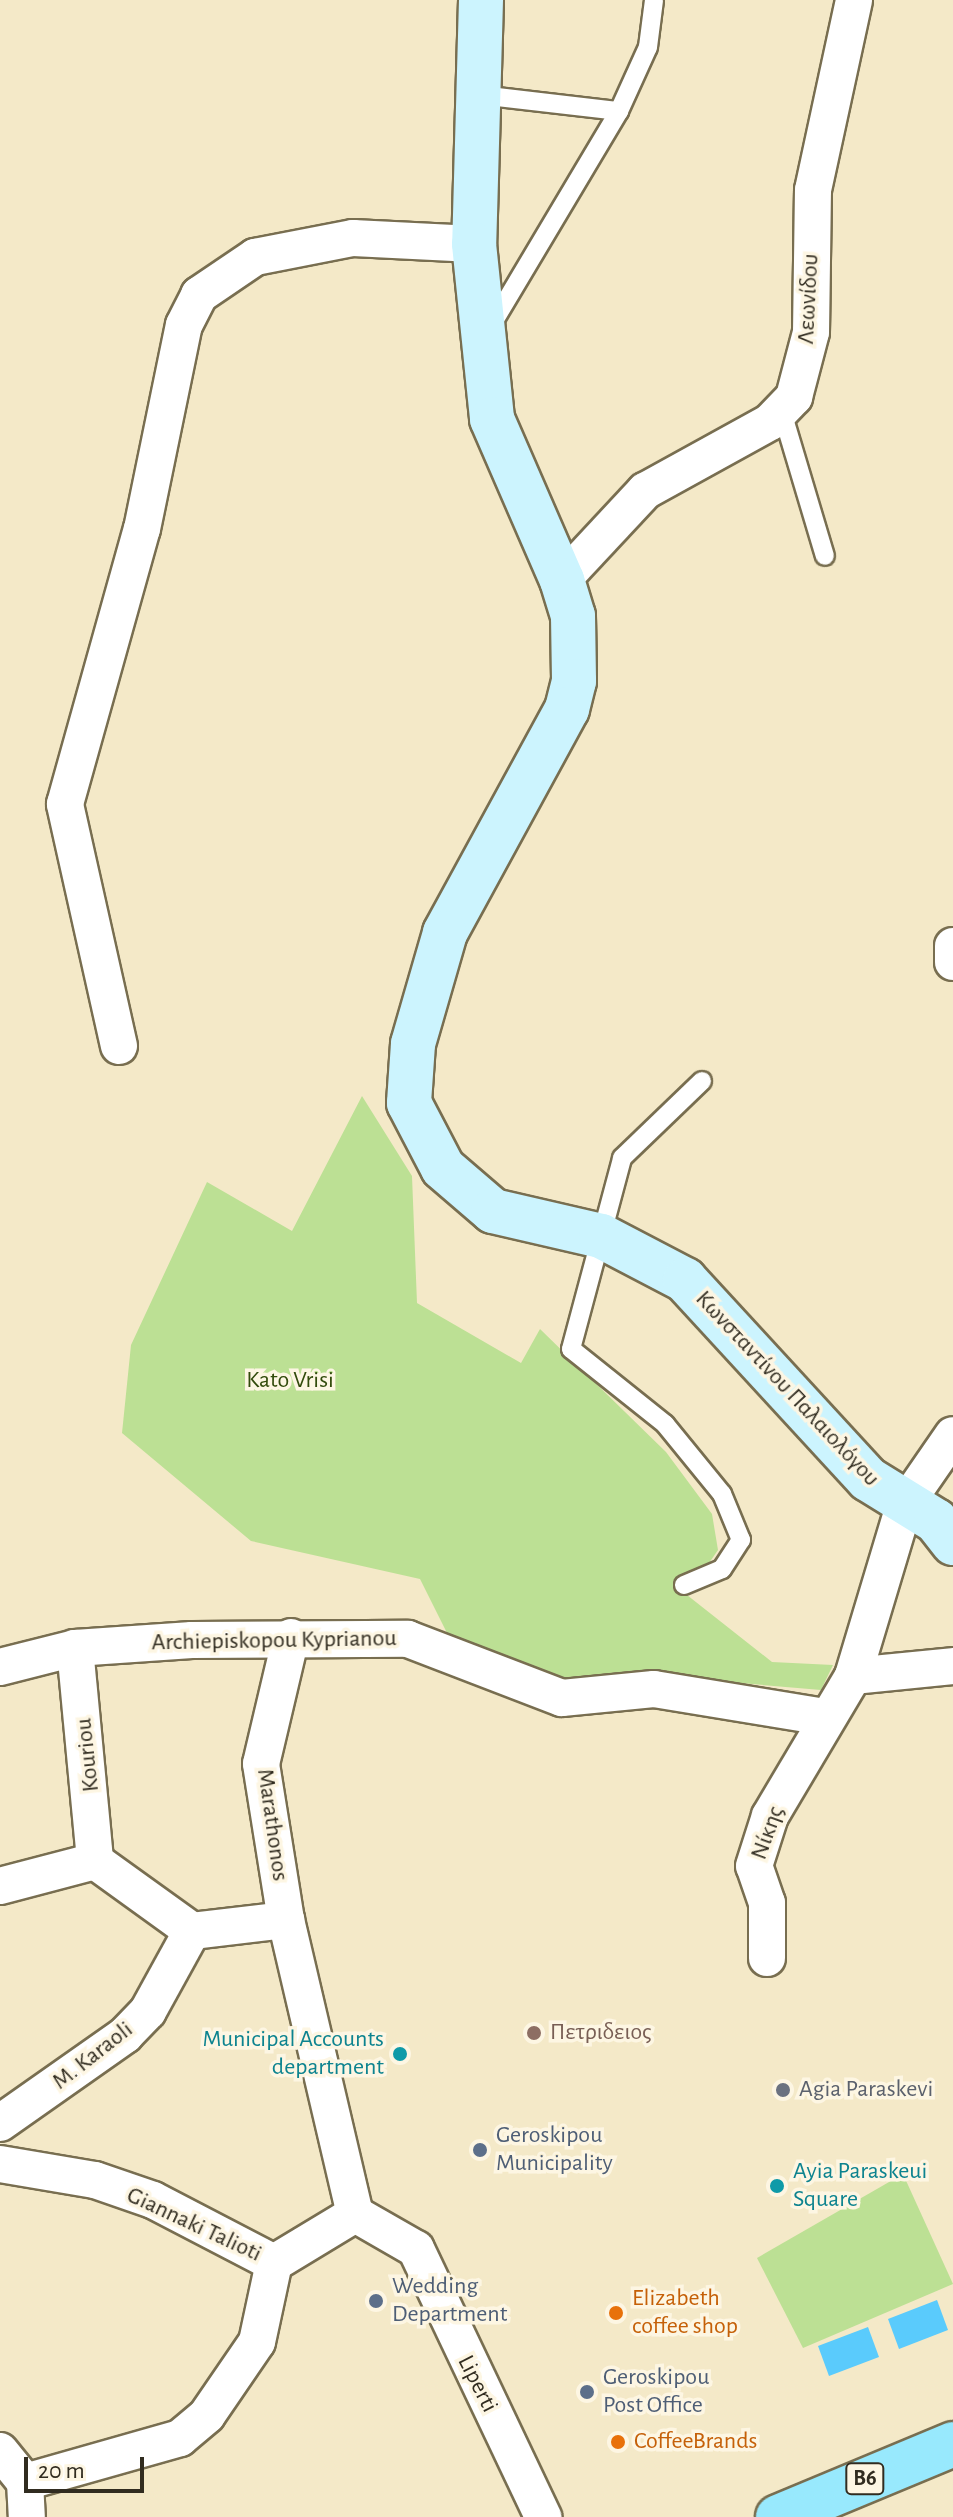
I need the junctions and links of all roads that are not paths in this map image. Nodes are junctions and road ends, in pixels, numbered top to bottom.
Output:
1 (481, 0) edge
2 (654, 0) edge
3 (854, 0) edge
4 (480, 95) junction
5 (619, 111) junction
6 (474, 244) junction
7 (483, 339) junction
8 (782, 412) junction
9 (825, 556) dead end
10 (562, 580) junction
11 (953, 946) edge
12 (953, 962) edge
13 (119, 1046) dead end
14 (702, 1081) dead end
15 (601, 1236) junction
16 (953, 1435) edge
17 (904, 1506) junction
18 (953, 1543) edge
19 (684, 1585) dead end
20 (291, 1637) junction
21 (75, 1648) junction
22 (953, 1666) edge
23 (0, 1667) edge
24 (853, 1676) junction
25 (825, 1717) junction
26 (95, 1861) junction
27 (0, 1886) edge
28 (286, 1920) junction
29 (192, 1931) junction
30 (767, 1958) dead end
31 (0, 2123) edge
32 (0, 2164) edge
33 (355, 2214) junction
34 (274, 2263) junction
35 (953, 2444) edge
36 (0, 2451) edge
37 (26, 2499) edge
38 (823, 2507) edge
39 (543, 2517) edge
40 (778, 2517) edge

1 - 4 street, Κωνσταντίνου Παλαιολόγου
2 - 5 lane
3 - 8 street, Λεωνίδου
4 - 5 lane
4 - 6 street, Κωνσταντίνου Παλαιολόγου
5 - 7 lane
6 - 7 street, Κωνσταντίνου Παλαιολόγου
6 - 13 street
7 - 10 street, Κωνσταντίνου Παλαιολόγου
8 - 9 lane
8 - 10 street
10 - 15 street, Κωνσταντίνου Παλαιολόγου
11 - 12 street
14 - 15 lane
15 - 17 street, Κωνσταντίνου Παλαιολόγου
15 - 19 lane
16 - 17 street, Νίκης
17 - 18 street, Κωνσταντίνου Παλαιολόγου
17 - 24 street, Νίκης
20 - 21 street, Archiepiskopou Kyprianou
20 - 25 street, Archiepiskopou Kyprianou
20 - 28 street, Marathonos
21 - 23 street, Archiepiskopou Kyprianou
21 - 26 street, Kouriou
22 - 24 street
24 - 25 street, Νίκης
25 - 30 street, Νίκης
26 - 27 street
26 - 29 street
28 - 29 street
28 - 33 street, Marathonos
29 - 31 street, M. Karaoli
32 - 34 street, Giannaki Talioti
33 - 34 street, Giannaki Talioti
33 - 39 street, Liperti
34 - 37 street
35 - 38 main road, B6
36 - 37 street
38 - 40 main road, B6

